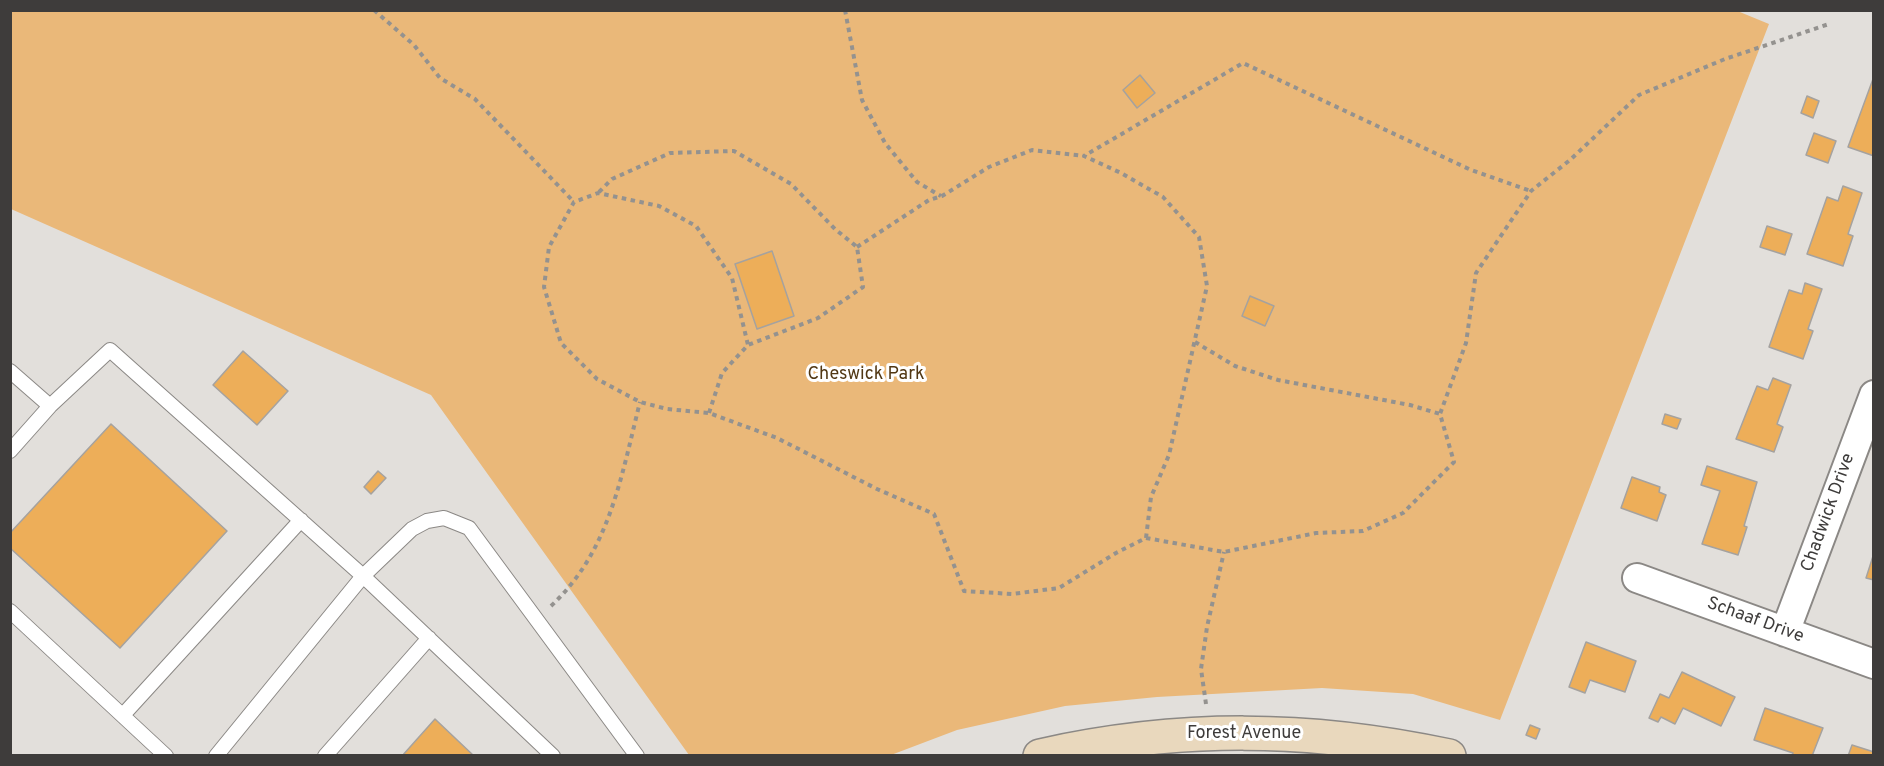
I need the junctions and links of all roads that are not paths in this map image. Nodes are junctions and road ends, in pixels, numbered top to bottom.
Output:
1 (10, 371) edge
2 (1874, 395) edge
3 (50, 406) junction
4 (10, 451) edge
5 (301, 520) junction
6 (363, 576) junction
7 (1637, 578) dead end
8 (10, 611) edge
9 (1785, 632) junction
10 (429, 638) junction
11 (1874, 664) edge
12 (123, 715) junction
13 (166, 756) edge
14 (216, 756) edge
15 (325, 756) edge
16 (553, 756) edge
17 (637, 756) edge
18 (1040, 756) edge
19 (1449, 756) edge

1 - 3 lane
2 - 9 street, Chadwick Drive
3 - 4 lane
3 - 5 lane
5 - 6 lane
5 - 12 lane
6 - 10 lane
6 - 14 lane
6 - 17 lane
7 - 9 street, Schaaf Drive
8 - 12 lane
9 - 11 street, Schaaf Drive
10 - 15 lane
10 - 16 lane
12 - 13 lane
18 - 19 main road, Forest Avenue

